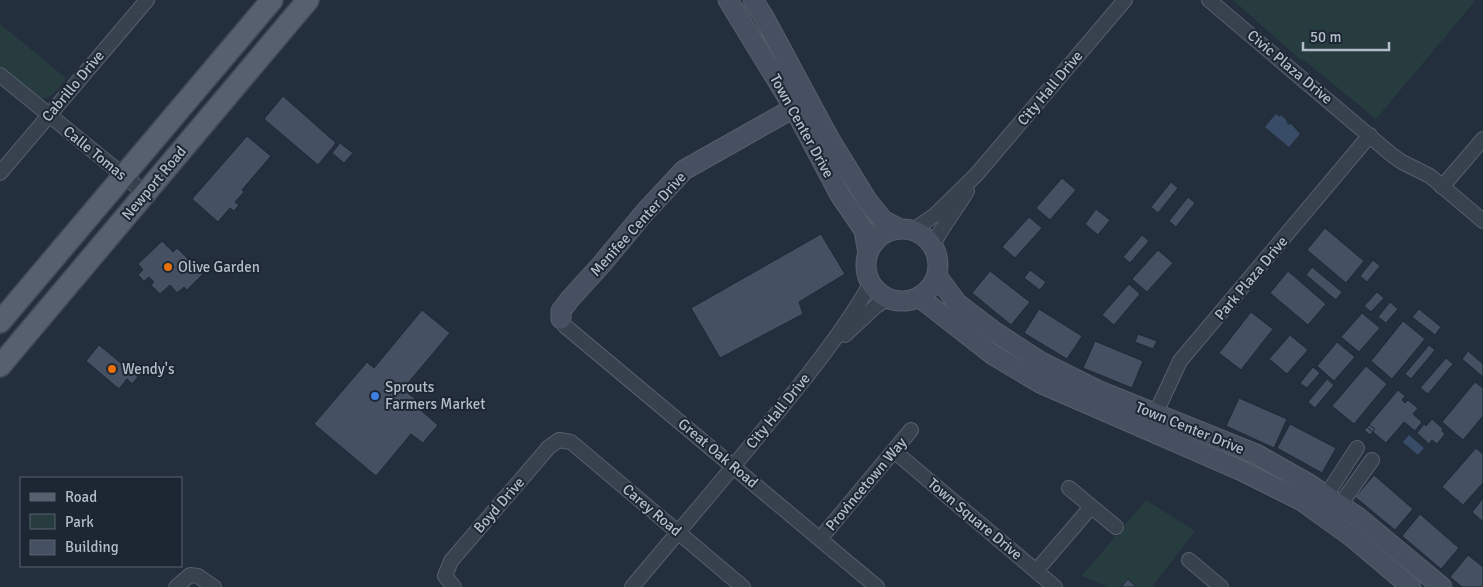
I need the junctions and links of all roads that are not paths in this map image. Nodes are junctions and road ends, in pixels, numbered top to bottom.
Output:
1 (147, 0) edge
2 (272, 0) edge
3 (308, 0) edge
4 (728, 0) edge
5 (753, 0) edge
6 (1125, 0) edge
7 (1210, 0) edge
8 (0, 75) edge
9 (801, 104) junction
10 (49, 115) junction
11 (1370, 135) junction
12 (1483, 139) edge
13 (0, 173) edge
14 (123, 176) junction
15 (976, 176) junction
16 (1442, 187) junction
17 (145, 193) junction
18 (1483, 221) edge
19 (906, 229) junction
20 (933, 245) junction
21 (868, 254) junction
22 (937, 276) junction
23 (872, 283) junction
24 (919, 297) junction
25 (888, 298) junction
26 (561, 318) joint
27 (0, 322) edge
28 (823, 356) junction
29 (0, 366) edge
30 (1151, 422) junction
31 (911, 430) dead end
32 (559, 440) joint
33 (1357, 448) dead end
34 (894, 451) junction
35 (1372, 460) dead end
36 (734, 466) junction
37 (1069, 488) dead end
38 (1333, 500) junction
39 (1091, 507) junction
40 (1322, 516) junction
41 (1116, 527) dead end
42 (678, 532) junction
43 (820, 539) junction
44 (1189, 560) dead end
45 (1036, 571) junction
46 (1206, 582) edge
47 (176, 587) edge
48 (214, 587) edge
49 (454, 587) edge
50 (632, 587) edge
51 (743, 587) edge
52 (877, 587) edge
53 (1055, 587) edge
54 (1221, 587) edge
55 (1411, 587) edge
56 (1442, 587) edge

1 - 10 street, Cabrillo Drive
2 - 14 main road, Newport Road
3 - 17 main road, Newport Road
4 - 9 street, Town Center Drive
5 - 9 street, Town Center Drive
6 - 15 street, City Hall Drive
7 - 11 street, Civic Plaza Drive
8 - 10 street, Calle Tomas
9 - 19 street, Town Center Drive
9 - 21 street, Town Center Drive
9 - 26 street, Menifee Center Drive
10 - 13 street, Cabrillo Drive
10 - 14 street, Calle Tomas
11 - 16 street, Civic Plaza Drive
11 - 30 street, Park Plaza Drive
12 - 16 street
14 - 17 street, Calle Tomas
14 - 27 main road, Newport Road
15 - 19 street, City Hall Drive
15 - 20 street, City Hall Drive
16 - 18 street, Civic Plaza Drive
17 - 29 main road, Newport Road
19 - 20 street, Town Center Drive
19 - 21 street
20 - 22 street
21 - 23 street, Town Center Drive
22 - 24 street
22 - 30 street, Town Center Drive
23 - 25 street
23 - 28 street, City Hall Drive
24 - 25 street
24 - 30 street, Town Center Drive
25 - 28 street, City Hall Drive
26 - 36 street, Great Oak Road
28 - 36 street, City Hall Drive
30 - 38 street, Town Center Drive
30 - 40 street, Town Center Drive
31 - 34 street, Provincetown Way
32 - 42 street, Carey Road
32 - 49 street, Boyd Drive
33 - 38 street
34 - 43 street, Provincetown Way
34 - 45 street, Town Square Drive
35 - 38 street
36 - 42 street, City Hall Drive
36 - 43 street, Great Oak Road
37 - 39 street
38 - 40 street
38 - 56 street, Town Center Drive
39 - 41 street
39 - 45 street
40 - 55 street, Town Center Drive
42 - 50 street, City Hall Drive
42 - 51 street, Carey Road
43 - 52 street, Great Oak Road
44 - 46 street
45 - 53 street, Town Square Drive
46 - 54 street
47 - 48 street

